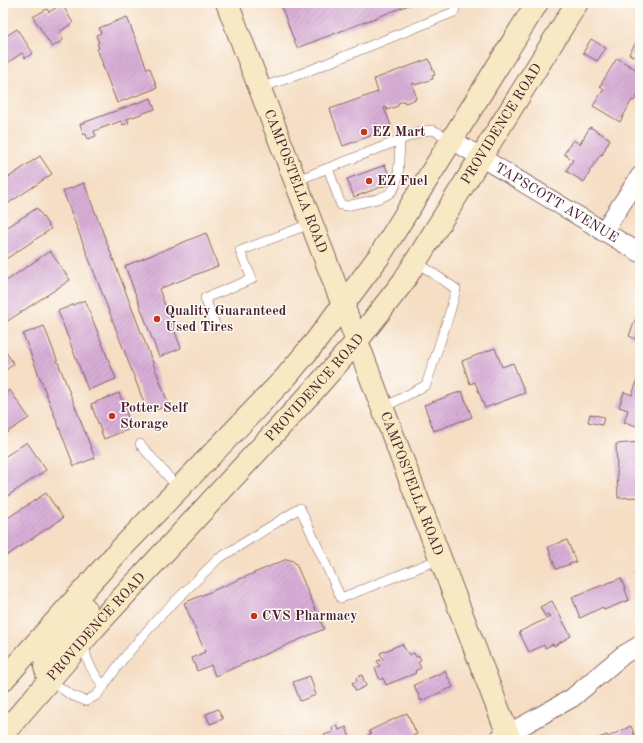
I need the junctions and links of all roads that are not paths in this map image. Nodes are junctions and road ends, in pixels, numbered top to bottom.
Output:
1 (228, 3) edge
2 (456, 3) edge
3 (537, 3) edge
4 (576, 3) edge
5 (260, 88) junction
6 (452, 140) junction
7 (400, 141) junction
8 (481, 157) junction
9 (328, 168) junction
10 (640, 176) edge
11 (295, 181) junction
12 (312, 223) junction
13 (603, 232) junction
14 (640, 253) edge
15 (415, 262) junction
16 (344, 306) junction
17 (216, 326) dead end
18 (357, 341) junction
19 (382, 408) junction
20 (140, 444) dead end
21 (180, 489) junction
22 (116, 554) junction
23 (440, 558) junction
24 (85, 639) junction
25 (640, 645) edge
26 (3, 680) edge
27 (49, 680) junction
28 (104, 687) junction
29 (3, 734) edge
30 (505, 738) edge

1 - 5 main road, CAMPOSTELLA ROAD
2 - 5 lane
3 - 6 main road, PROVIDENCE ROAD
4 - 8 main road, PROVIDENCE ROAD
5 - 11 main road, CAMPOSTELLA ROAD
6 - 7 lane
6 - 8 street, TAPSCOTT AVENUE
6 - 16 main road, PROVIDENCE ROAD
7 - 9 lane
7 - 9 lane
8 - 13 street, TAPSCOTT AVENUE
8 - 15 main road, PROVIDENCE ROAD
9 - 11 lane
10 - 13 street
11 - 12 main road, CAMPOSTELLA ROAD
12 - 16 main road, CAMPOSTELLA ROAD
12 - 17 lane
13 - 14 street, TAPSCOTT AVENUE
15 - 18 main road, PROVIDENCE ROAD
15 - 19 lane
16 - 18 main road, CAMPOSTELLA ROAD
16 - 21 main road, PROVIDENCE ROAD
18 - 19 main road, CAMPOSTELLA ROAD
18 - 24 main road, PROVIDENCE ROAD
19 - 23 main road, CAMPOSTELLA ROAD
20 - 21 lane
21 - 22 main road, PROVIDENCE ROAD
22 - 26 main road, PROVIDENCE ROAD
22 - 27 main road
23 - 28 lane
23 - 30 main road, CAMPOSTELLA ROAD
24 - 27 main road, PROVIDENCE ROAD
24 - 28 lane
25 - 30 street
27 - 28 lane
27 - 29 main road, PROVIDENCE ROAD

